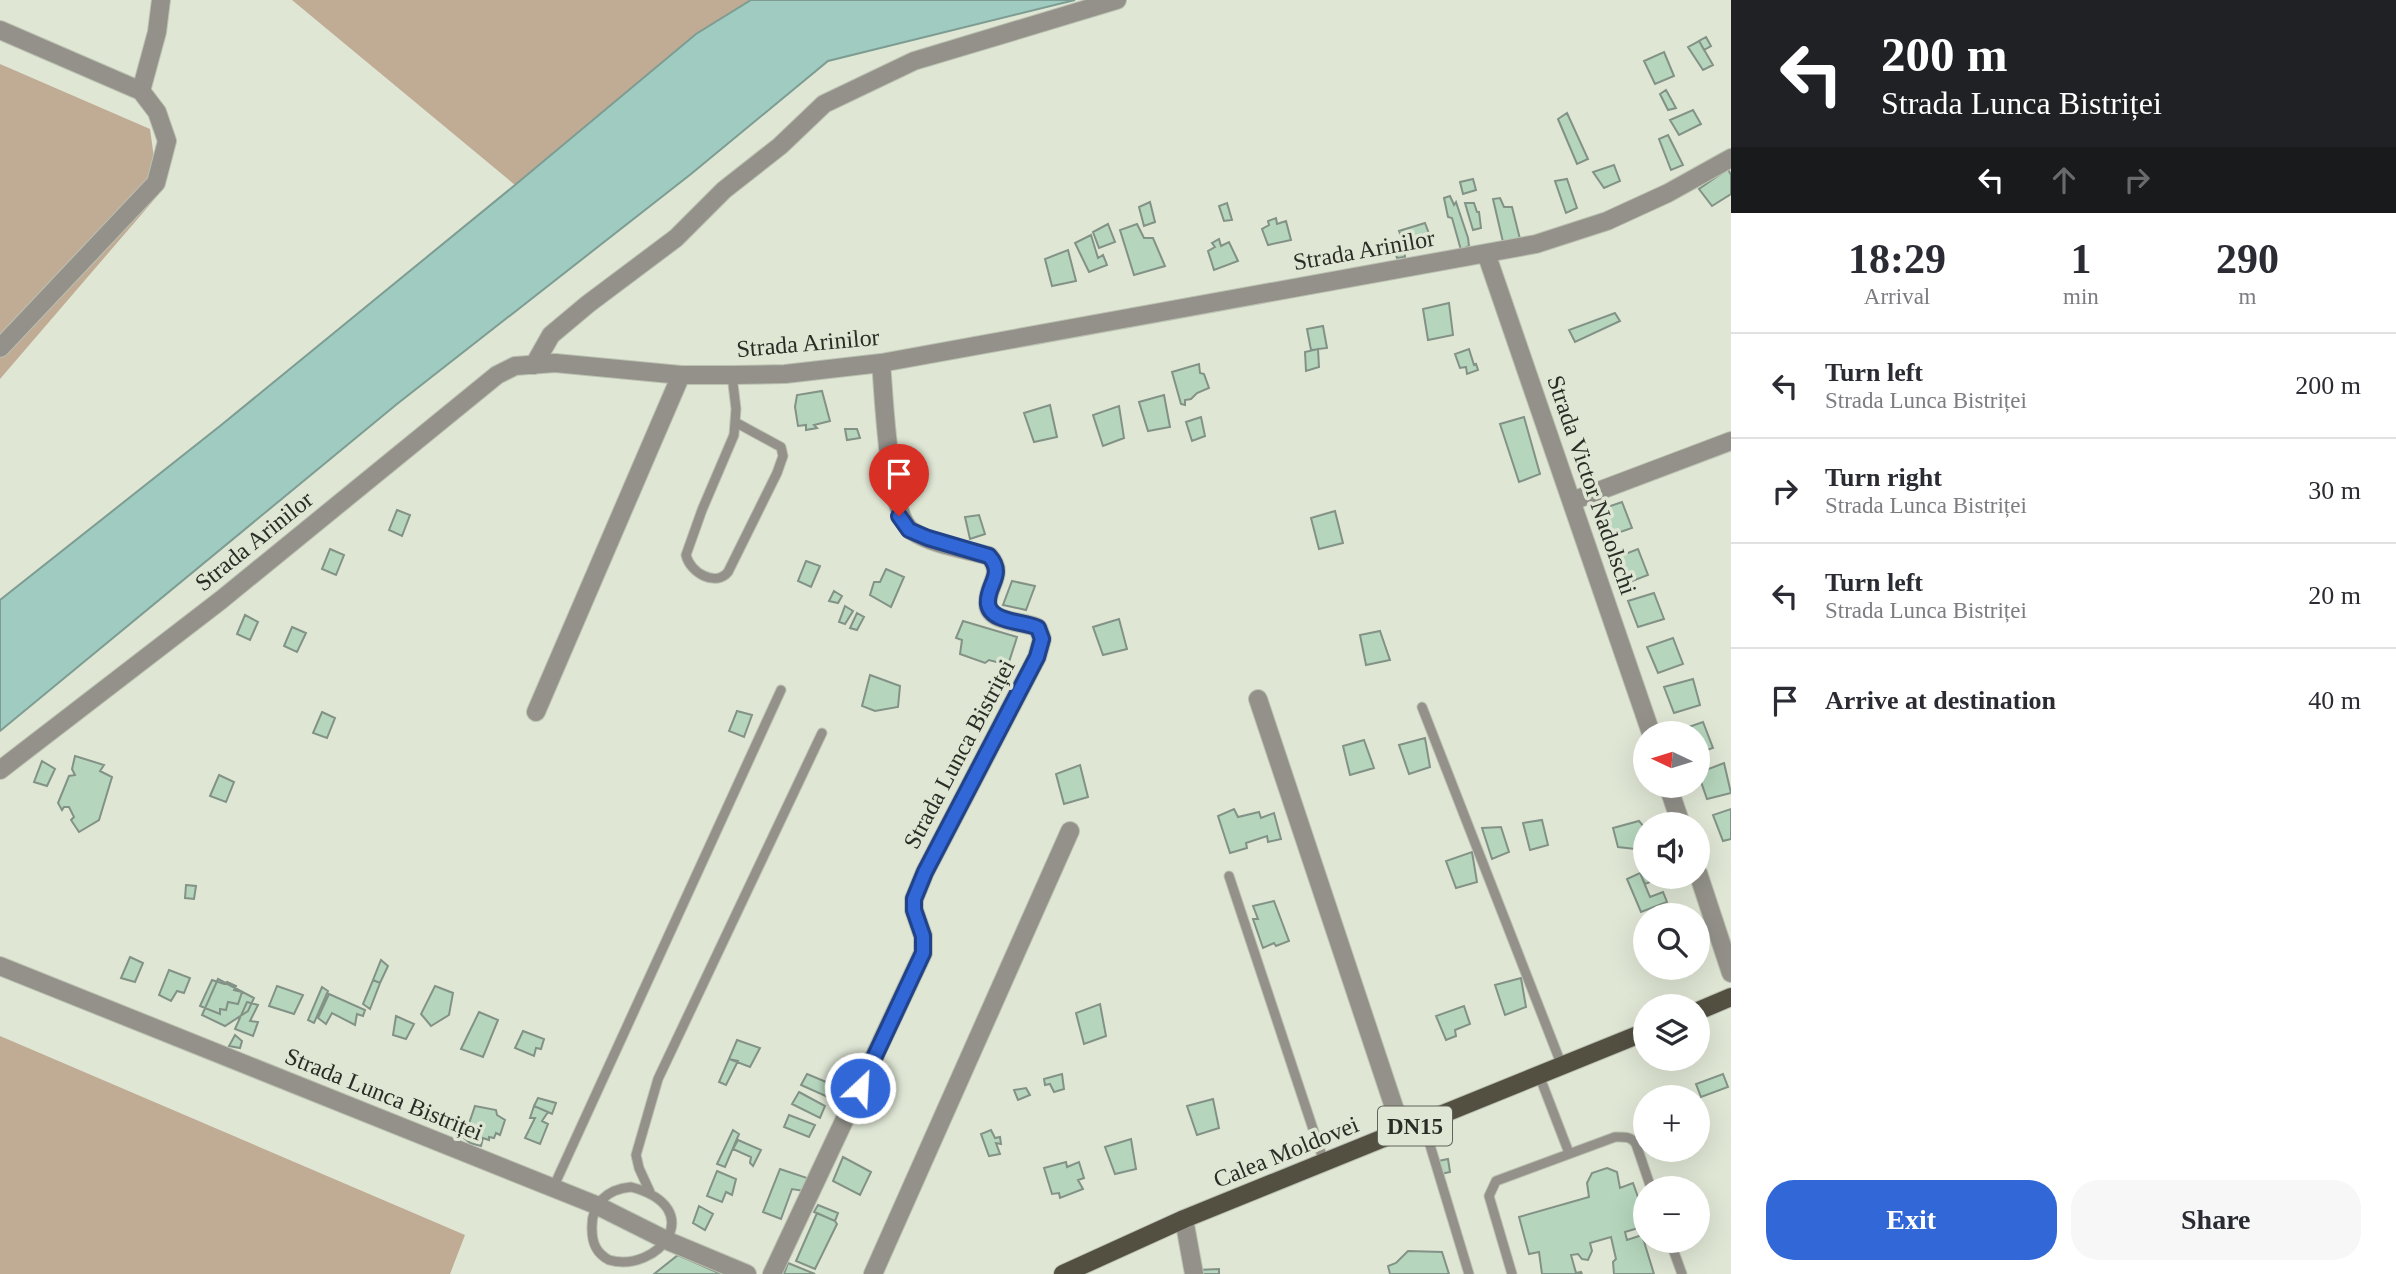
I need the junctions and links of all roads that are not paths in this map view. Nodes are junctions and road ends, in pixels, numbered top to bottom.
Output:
1 (161, 0) edge
2 (1117, 0) edge
3 (0, 30) edge
4 (141, 91) junction
5 (1731, 158) edge
6 (1486, 253) junction
7 (0, 348) edge
8 (881, 363) junction
9 (534, 365) junction
10 (681, 374) junction
11 (733, 374) junction
12 (735, 422) junction
13 (1731, 441) edge
14 (1572, 500) junction
15 (781, 690) dead end
16 (1258, 699) dead end
17 (1422, 707) dead end
18 (536, 712) dead end
19 (1646, 721) edge
20 (822, 733) dead end
21 (0, 770) edge
22 (1070, 831) dead end
23 (1229, 876) dead end
24 (1703, 889) edge
25 (0, 966) edge
26 (1731, 973) edge
27 (1731, 997) edge
28 (1710, 1006) edge
29 (1633, 1037) edge
30 (1562, 1066) junction
31 (1539, 1075) junction
32 (1423, 1122) junction
33 (1402, 1131) junction
34 (1569, 1153) junction
35 (1324, 1162) junction
36 (1647, 1176) edge
37 (553, 1188) junction
38 (650, 1192) junction
39 (596, 1205) junction
40 (1184, 1219) junction
41 (668, 1241) junction
42 (1674, 1253) edge
43 (1096, 1260) junction
44 (641, 1269) edge
45 (747, 1274) edge
46 (772, 1274) edge
47 (873, 1274) edge
48 (1052, 1274) edge
49 (1063, 1274) edge
50 (1194, 1274) edge
51 (1469, 1274) edge
52 (1512, 1274) edge
53 (1682, 1274) edge

1 - 4 street
2 - 9 street
3 - 4 street
4 - 7 street
5 - 6 street, Strada Arinilor
6 - 8 street, Strada Arinilor
6 - 14 street, Strada Victor Nadolschi
8 - 11 street, Strada Arinilor
8 - 46 street, Strada Lunca Bistriței
9 - 10 street, Strada Arinilor
9 - 21 street, Strada Arinilor
10 - 11 street, Strada Arinilor
10 - 18 street
11 - 12 lane
12 - 12 lane
13 - 14 street
14 - 19 street, Strada Victor Nadolschi
15 - 37 lane
16 - 33 street
17 - 30 lane
20 - 38 lane
22 - 47 street
23 - 35 lane
24 - 26 street
25 - 37 street, Strada Lunca Bistriței
27 - 28 main road
29 - 30 main road, Calea Moldovei / DN15
30 - 31 main road, Calea Moldovei / DN15
31 - 32 main road, Calea Moldovei / DN15
31 - 34 lane
32 - 33 main road, Calea Moldovei / DN15
32 - 51 lane
33 - 35 main road, Calea Moldovei / DN15
34 - 36 lane
34 - 52 lane
35 - 40 main road, Calea Moldovei / DN15
37 - 39 street, Strada Lunca Bistriței
38 - 39 lane
38 - 41 lane
39 - 41 street, Strada Lunca Bistriței
39 - 44 lane
40 - 43 main road, Calea Moldovei / DN15
40 - 50 street
41 - 44 lane
41 - 45 street, Strada Lunca Bistriței
42 - 53 lane
43 - 48 main road
43 - 49 main road, Calea Moldovei / DN15

